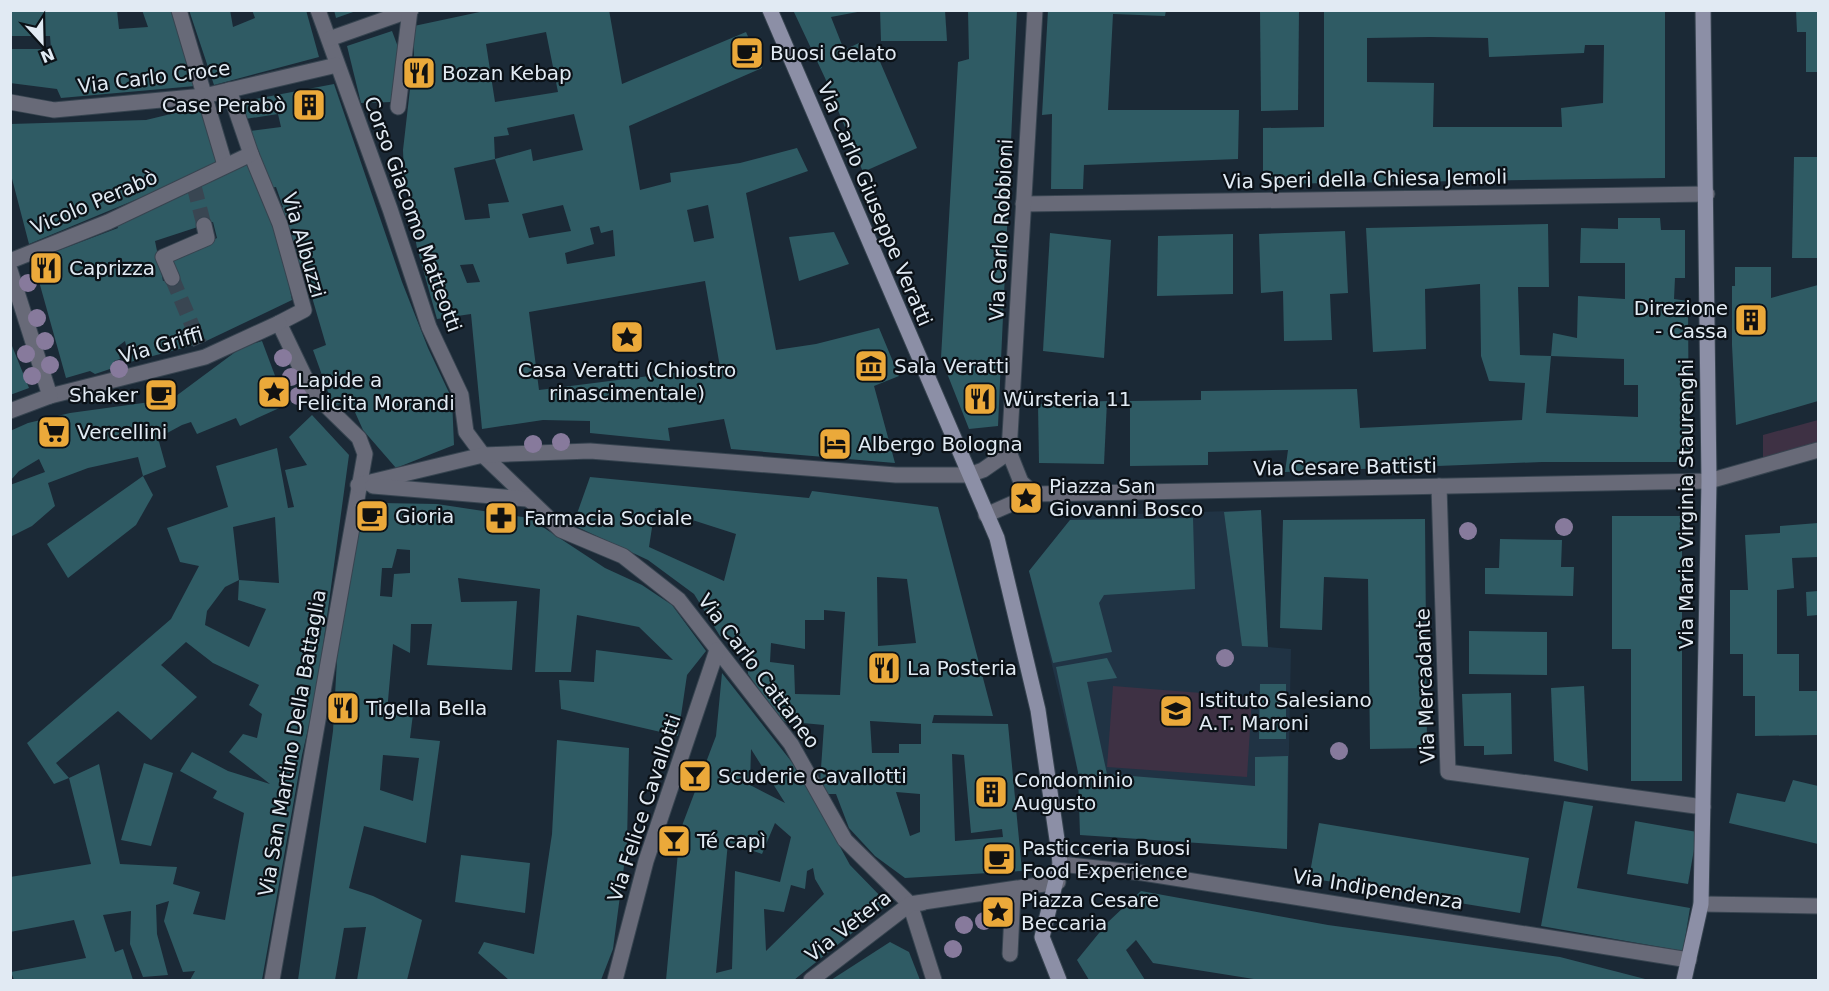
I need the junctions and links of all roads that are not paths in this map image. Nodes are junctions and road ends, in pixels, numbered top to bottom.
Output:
1 (179, 10) edge
2 (318, 10) edge
3 (770, 10) edge
4 (1035, 10) edge
5 (1702, 10) edge
6 (411, 11) edge
7 (329, 39) junction
8 (337, 65) junction
9 (229, 90) junction
10 (204, 96) junction
11 (10, 102) edge
12 (398, 107) dead end
13 (251, 154) junction
14 (225, 165) junction
15 (1707, 194) junction
16 (1023, 204) junction
17 (204, 225) dead end
18 (10, 261) edge
19 (10, 270) edge
20 (172, 278) tunnel mouth
21 (279, 323) junction
22 (50, 396) junction
23 (10, 411) edge
24 (466, 432) joint
25 (1818, 450) edge
26 (1010, 453) junction
27 (483, 455) junction
28 (969, 475) junction
29 (1709, 481) junction
30 (358, 485) junction
31 (1439, 486) junction
32 (1034, 495) junction
33 (527, 499) junction
34 (986, 515) junction
35 (717, 650) junction
36 (1703, 807) junction
37 (1060, 864) junction
38 (1056, 881) junction
39 (910, 904) junction
40 (1701, 904) junction
41 (1818, 906) edge
42 (1010, 954) dead end
43 (1689, 960) junction
44 (272, 981) edge
45 (615, 981) edge
46 (811, 981) edge
47 (934, 981) edge
48 (1059, 981) edge
49 (1684, 981) edge

1 - 10 street
2 - 7 street, Corso Giacomo Matteotti
3 - 28 main road, Via Carlo Giuseppe Veratti
4 - 16 street, Via Carlo Robbioni
5 - 15 main road, Via Maria Virginia Staurenghi
6 - 7 street
6 - 12 street
7 - 8 street, Corso Giacomo Matteotti
8 - 9 street, Via Carlo Croce
8 - 24 street, Corso Giacomo Matteotti
9 - 10 street, Via Carlo Croce
9 - 13 street, Via Albuzzi
10 - 11 street, Via Carlo Croce
10 - 14 street
13 - 14 street
13 - 21 street, Via Albuzzi
14 - 18 street, Vicolo Perabò
15 - 16 street, Via Speri della Chiesa Jemoli
15 - 29 main road, Via Maria Virginia Staurenghi
16 - 26 street, Via Carlo Robbioni
17 - 20 street
19 - 22 street
21 - 22 street, Via Griffi
21 - 30 street, Via San Martino Della Battaglia
22 - 23 street, Via Griffi
24 - 27 street, Via Carlo Cattaneo
25 - 29 street, Via Cesare Battisti
26 - 28 street
26 - 32 street
27 - 28 street
27 - 30 street
27 - 33 street, Via Carlo Cattaneo
28 - 34 main road, Via Carlo Giuseppe Veratti
29 - 31 street, Via Cesare Battisti
29 - 36 main road, Via Maria Virginia Staurenghi
30 - 33 street
30 - 44 street, Via San Martino Della Battaglia
31 - 32 street, Via Cesare Battisti
31 - 36 street, Via Mercadante
32 - 34 street, Via Cesare Battisti
33 - 35 street, Via Carlo Cattaneo
34 - 37 main road, Via Carlo Giuseppe Veratti
35 - 39 street, Via Carlo Cattaneo
35 - 45 street, Via Felice Cavallotti
36 - 40 main road, Via Maria Virginia Staurenghi
37 - 38 main road
37 - 43 street, Via Indipendenza
38 - 39 street
38 - 48 main road
39 - 42 street
39 - 46 street, Via Vetera
39 - 47 street
40 - 41 street
40 - 43 main road, Via Maria Virginia Staurenghi
43 - 49 main road, Via Maria Virginia Staurenghi

